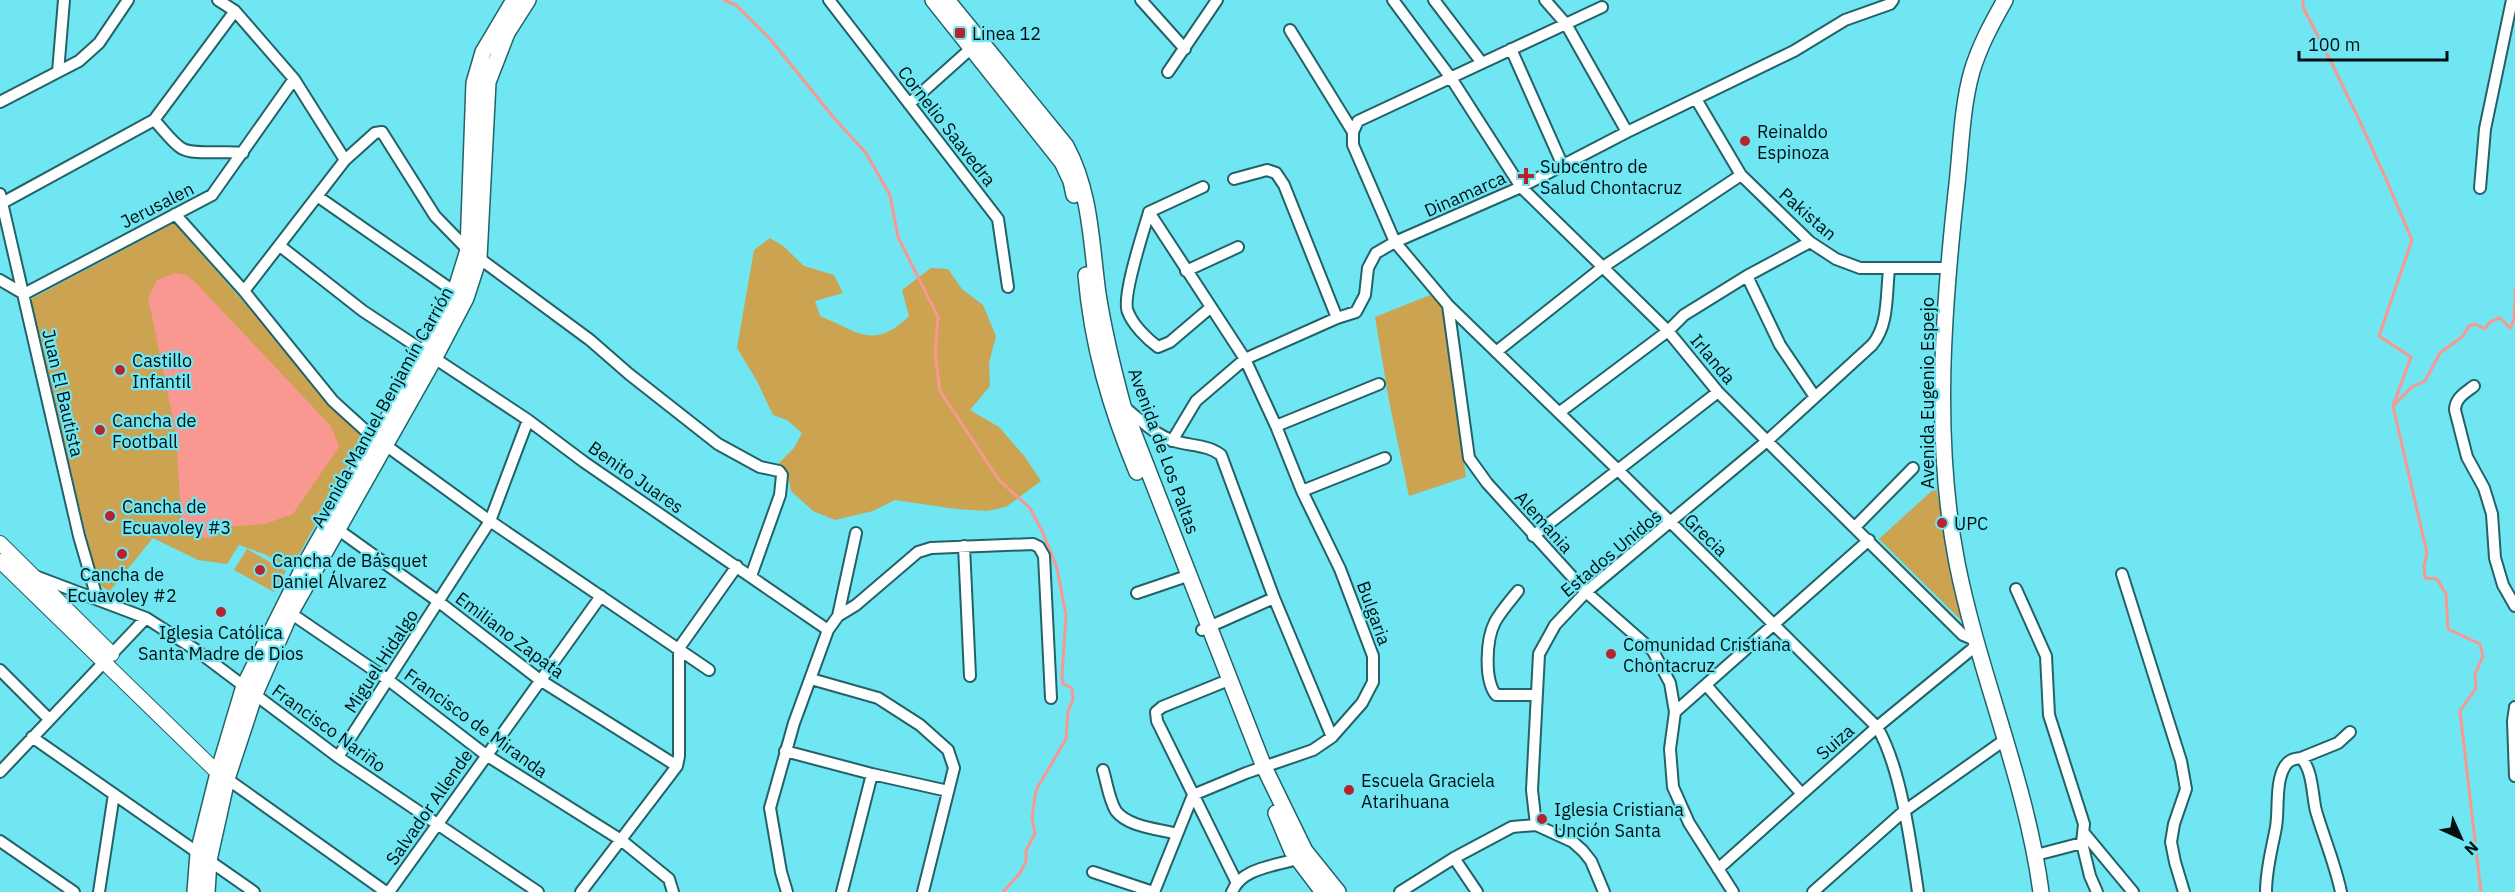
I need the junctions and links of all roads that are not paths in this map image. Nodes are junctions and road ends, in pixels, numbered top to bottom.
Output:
1 (64, 0) edge
2 (128, 0) edge
3 (219, 0) edge
4 (514, 0) edge
5 (528, 0) edge
6 (829, 0) edge
7 (933, 0) edge
8 (947, 0) edge
9 (1141, 0) edge
10 (1217, 0) edge
11 (1393, 0) edge
12 (1434, 0) edge
13 (1545, 0) edge
14 (1893, 0) edge
15 (2005, 0) edge
16 (2512, 0) edge
17 (1602, 7) dead end
18 (235, 11) junction
19 (1566, 24) junction
20 (1290, 30) dead end
21 (976, 44) junction
22 (1185, 49) junction
23 (1511, 49) junction
24 (1482, 63) junction
25 (58, 72) junction
26 (1168, 72) dead end
27 (1451, 78) junction
28 (294, 79) junction
29 (1696, 99) junction
30 (0, 102) edge
31 (909, 104) junction
32 (154, 120) junction
33 (1353, 132) junction
34 (1627, 132) junction
35 (243, 153) junction
36 (345, 160) junction
37 (1563, 166) junction
38 (1741, 175) junction
39 (1234, 178) dead end
40 (1521, 187) junction
41 (1203, 188) dead end
42 (2480, 188) dead end
43 (317, 196) junction
44 (1, 199) edge
45 (1149, 212) junction
46 (175, 214) junction
47 (1395, 242) junction
48 (1810, 242) junction
49 (280, 246) junction
50 (1238, 247) dead end
51 (474, 254) junction
52 (1603, 267) junction
53 (1947, 268) junction
54 (1889, 270) junction
55 (1186, 271) junction
56 (1747, 276) junction
57 (0, 280) edge
58 (1008, 286) dead end
59 (244, 291) junction
60 (455, 292) junction
61 (24, 294) junction
62 (1448, 305) junction
63 (1210, 308) junction
64 (1336, 318) junction
65 (1668, 331) junction
66 (1496, 352) junction
67 (430, 356) junction
68 (1245, 359) junction
69 (1379, 384) dead end
70 (2474, 386) dead end
71 (1718, 392) junction
72 (1815, 398) junction
73 (1118, 407) junction
74 (1560, 412) junction
75 (528, 420) junction
76 (1276, 426) junction
77 (1172, 441) junction
78 (1767, 441) junction
79 (381, 442) junction
80 (1385, 458) dead end
81 (1913, 468) dead end
82 (1617, 469) junction
83 (1302, 491) junction
84 (490, 521) junction
85 (1670, 524) junction
86 (332, 526) junction
87 (1854, 527) junction
88 (856, 533) dead end
89 (1533, 536) junction
90 (1869, 540) junction
91 (0, 543) edge
92 (964, 546) junction
93 (2, 564) edge
94 (737, 566) junction
95 (30, 574) junction
96 (2122, 574) dead end
97 (751, 576) junction
98 (1185, 576) junction
99 (2016, 590) dead end
100 (1518, 591) dead end
101 (1586, 592) junction
102 (1137, 593) dead end
103 (601, 596) junction
104 (97, 598) junction
105 (1274, 598) junction
106 (439, 602) junction
107 (2515, 606) edge
108 (287, 610) junction
109 (838, 616) junction
110 (146, 618) junction
111 (1775, 625) junction
112 (1207, 629) junction
113 (828, 630) junction
114 (1976, 642) junction
115 (679, 648) junction
116 (107, 659) junction
117 (0, 670) edge
118 (709, 670) dead end
119 (970, 675) dead end
120 (387, 679) junction
121 (811, 679) junction
122 (540, 680) junction
123 (1226, 680) junction
124 (1706, 685) junction
125 (249, 690) junction
126 (1535, 695) junction
127 (1051, 698) dead end
128 (2515, 707) edge
129 (1676, 712) junction
130 (49, 719) junction
131 (1877, 727) junction
132 (2350, 732) dead end
133 (32, 737) junction
134 (1332, 737) junction
135 (2006, 739) junction
136 (785, 751) junction
137 (486, 755) junction
138 (338, 757) junction
139 (2301, 758) junction
140 (677, 766) junction
141 (1259, 769) junction
142 (1103, 770) dead end
143 (0, 772) edge
144 (872, 774) junction
145 (222, 776) junction
146 (2515, 776) edge
147 (948, 791) junction
148 (1802, 793) junction
149 (114, 794) junction
150 (1193, 795) junction
151 (1903, 812) junction
152 (436, 825) junction
153 (1536, 825) junction
154 (1177, 834) junction
155 (2083, 838) junction
156 (621, 840) junction
157 (0, 841) edge
158 (2036, 855) junction
159 (203, 857) junction
160 (1454, 858) junction
161 (1297, 860) junction
162 (1718, 869) junction
163 (1093, 872) dead end
164 (1236, 881) junction
165 (74, 892) edge
166 (99, 892) edge
167 (195, 892) edge
168 (207, 892) edge
169 (254, 892) edge
170 (387, 892) edge
171 (538, 892) edge
172 (581, 892) edge
173 (673, 892) edge
174 (787, 892) edge
175 (842, 892) edge
176 (923, 892) edge
177 (1154, 892) edge
178 (1232, 892) edge
179 (1323, 892) edge
180 (1338, 892) edge
181 (1400, 892) edge
182 (1477, 892) edge
183 (1604, 892) edge
184 (1733, 892) edge
185 (1813, 892) edge
186 (1918, 892) edge
187 (2041, 892) edge
188 (2097, 892) edge
189 (2133, 892) edge
190 (2184, 892) edge
191 (2266, 892) edge
192 (2341, 892) edge

1 - 25 street
2 - 25 street
3 - 18 street
4 - 51 main road, Avenida Manuel Benjamín Carrión
5 - 51 main road, Avenida Manuel Benjamín Carrión
6 - 31 street, Cornelio Saavedra
7 - 21 main road, Avenida de Los Paltas
8 - 21 main road, Avenida de Los Paltas
9 - 22 street
10 - 22 street
11 - 27 street, Irlanda
12 - 24 street
13 - 19 street
14 - 29 street, Dinamarca
15 - 53 main road, Avenida Eugenio Espejo
16 - 42 street
17 - 19 street
18 - 28 street
18 - 32 street
19 - 23 street
19 - 34 street
20 - 33 street, Grecia
21 - 31 street
21 - 73 main road, Avenida de Los Paltas
22 - 26 street
23 - 24 street
23 - 37 street
24 - 27 street
25 - 30 street
27 - 33 street
27 - 40 street, Irlanda
28 - 35 street, Jerusalen
28 - 36 street
29 - 34 street, Dinamarca
29 - 38 street, Pakistan
31 - 58 street, Cornelio Saavedra
32 - 35 street
32 - 44 street
33 - 47 street, Grecia
34 - 37 street, Dinamarca
35 - 46 street, Jerusalen
36 - 43 street
36 - 51 street
37 - 40 street, Dinamarca
38 - 48 street, Pakistan
38 - 52 street
39 - 64 street
40 - 47 street, Dinamarca
40 - 52 street, Irlanda
41 - 45 street
43 - 49 street
43 - 60 street
44 - 61 street, Juan El Bautista
45 - 55 street, Bulgaria
45 - 63 street
46 - 59 street
46 - 61 street, Jerusalen
47 - 62 street, Grecia
47 - 64 street, Dinamarca
48 - 54 street, Pakistan
48 - 56 street
49 - 59 street
49 - 67 street, Benito Juares
50 - 55 street
51 - 60 main road, Avenida Manuel Benjamín Carrión
51 - 67 main road, Avenida Manuel Benjamín Carrión
51 - 97 street
52 - 65 street, Irlanda
52 - 66 street
53 - 54 street, Pakistan
53 - 114 main road, Avenida Eugenio Espejo
54 - 72 street, Estados Unidos
55 - 63 street, Bulgaria
56 - 65 street
56 - 72 street
57 - 61 street
59 - 79 street
60 - 67 main road, Avenida Manuel Benjamín Carrión
61 - 104 street, Juan El Bautista
62 - 66 street, Grecia
62 - 89 street, Alemania
63 - 68 street, Bulgaria
64 - 68 street, Dinamarca
65 - 71 street, Irlanda
65 - 74 street
66 - 74 street, Grecia
67 - 75 street, Benito Juares
67 - 79 main road, Avenida Manuel Benjamín Carrión
68 - 76 street, Bulgaria
68 - 77 street, Dinamarca
69 - 76 street
70 - 107 street
71 - 78 street, Irlanda
71 - 82 street
72 - 78 street, Estados Unidos
73 - 77 street
73 - 98 main road, Avenida de Los Paltas
74 - 82 street, Grecia
75 - 84 street, Miguel Hidalgo
75 - 94 street, Benito Juares
76 - 83 street, Bulgaria
77 - 105 street
78 - 85 street, Estados Unidos
78 - 87 street, Irlanda
79 - 84 street
79 - 86 main road, Avenida Manuel Benjamín Carrión
80 - 83 street
81 - 87 street
82 - 85 street, Grecia
82 - 89 street
83 - 134 street, Bulgaria
84 - 103 street
84 - 106 street, Miguel Hidalgo
85 - 101 street, Estados Unidos
85 - 111 street, Grecia
86 - 106 street, Emiliano Zapata
86 - 108 main road, Avenida Manuel Benjamín Carrión
87 - 90 street, Irlanda
88 - 109 street
89 - 101 street, Alemania
90 - 111 street
90 - 114 street, Irlanda
91 - 95 street
92 - 109 street
92 - 119 street
92 - 127 street
93 - 95 street, Francisco Nariño
93 - 116 street
94 - 97 street, Benito Juares
94 - 115 street
95 - 104 street, Francisco Nariño
95 - 116 street
96 - 190 street
97 - 113 street, Benito Juares
98 - 102 street
98 - 112 main road, Avenida de Los Paltas
99 - 155 street
100 - 126 street
101 - 126 street, Estados Unidos
101 - 129 street, Alemania
103 - 115 street
103 - 122 street, Salvador Allende
104 - 110 street, Francisco Nariño
105 - 112 street
105 - 134 street
106 - 120 street, Miguel Hidalgo
106 - 122 street, Emiliano Zapata
108 - 120 street, Francisco de Miranda
108 - 125 main road, Avenida Manuel Benjamín Carrión
109 - 113 street
110 - 116 street
110 - 125 street, Francisco Nariño
111 - 124 street
111 - 131 street, Grecia
112 - 123 main road, Avenida de Los Paltas
113 - 121 street
114 - 131 street, Suiza
114 - 135 main road, Avenida Eugenio Espejo
115 - 118 street
115 - 140 street
116 - 130 street
116 - 145 street
117 - 130 street
120 - 137 street, Francisco de Miranda
120 - 138 street, Miguel Hidalgo
121 - 136 street
121 - 147 street
122 - 137 street, Salvador Allende
122 - 140 street, Emiliano Zapata
123 - 141 main road, Avenida de Los Paltas
123 - 150 street
124 - 129 street
124 - 148 street
125 - 138 street, Francisco Nariño
125 - 145 main road, Avenida Manuel Benjamín Carrión
126 - 153 street, Estados Unidos
128 - 146 street
129 - 162 street, Alemania
130 - 133 street
131 - 148 street, Suiza
131 - 151 street, Grecia
132 - 139 street
133 - 143 street
133 - 149 street
134 - 141 street, Bulgaria
135 - 151 street
135 - 158 main road, Avenida Eugenio Espejo
136 - 144 street
136 - 174 street
137 - 152 street, Salvador Allende
137 - 156 street, Francisco de Miranda
138 - 152 street, Francisco Nariño
139 - 191 street
139 - 192 street
140 - 156 street
141 - 150 street, Bulgaria
141 - 161 main road, Avenida de Los Paltas
141 - 180 main road, Avenida de Los Paltas
142 - 154 street
144 - 147 street
144 - 175 street
145 - 159 main road, Avenida Manuel Benjamín Carrión
145 - 170 street
147 - 176 street
148 - 162 street, Suiza
149 - 159 street
149 - 166 street
150 - 154 street
150 - 164 street
151 - 185 street
151 - 186 street, Grecia
152 - 170 street, Salvador Allende
152 - 171 street, Francisco Nariño
153 - 160 street
153 - 183 street
154 - 177 street
155 - 158 street
155 - 188 street
155 - 189 street
156 - 172 street
156 - 173 street, Francisco de Miranda
157 - 165 street
158 - 187 main road, Avenida Eugenio Espejo
159 - 167 main road, Avenida Manuel Benjamín Carrión
159 - 168 main road, Avenida Manuel Benjamín Carrión
159 - 169 street
160 - 181 street
160 - 182 street
161 - 164 street
161 - 179 main road, Avenida de Los Paltas
162 - 184 street, Alemania
163 - 177 street
164 - 178 street

